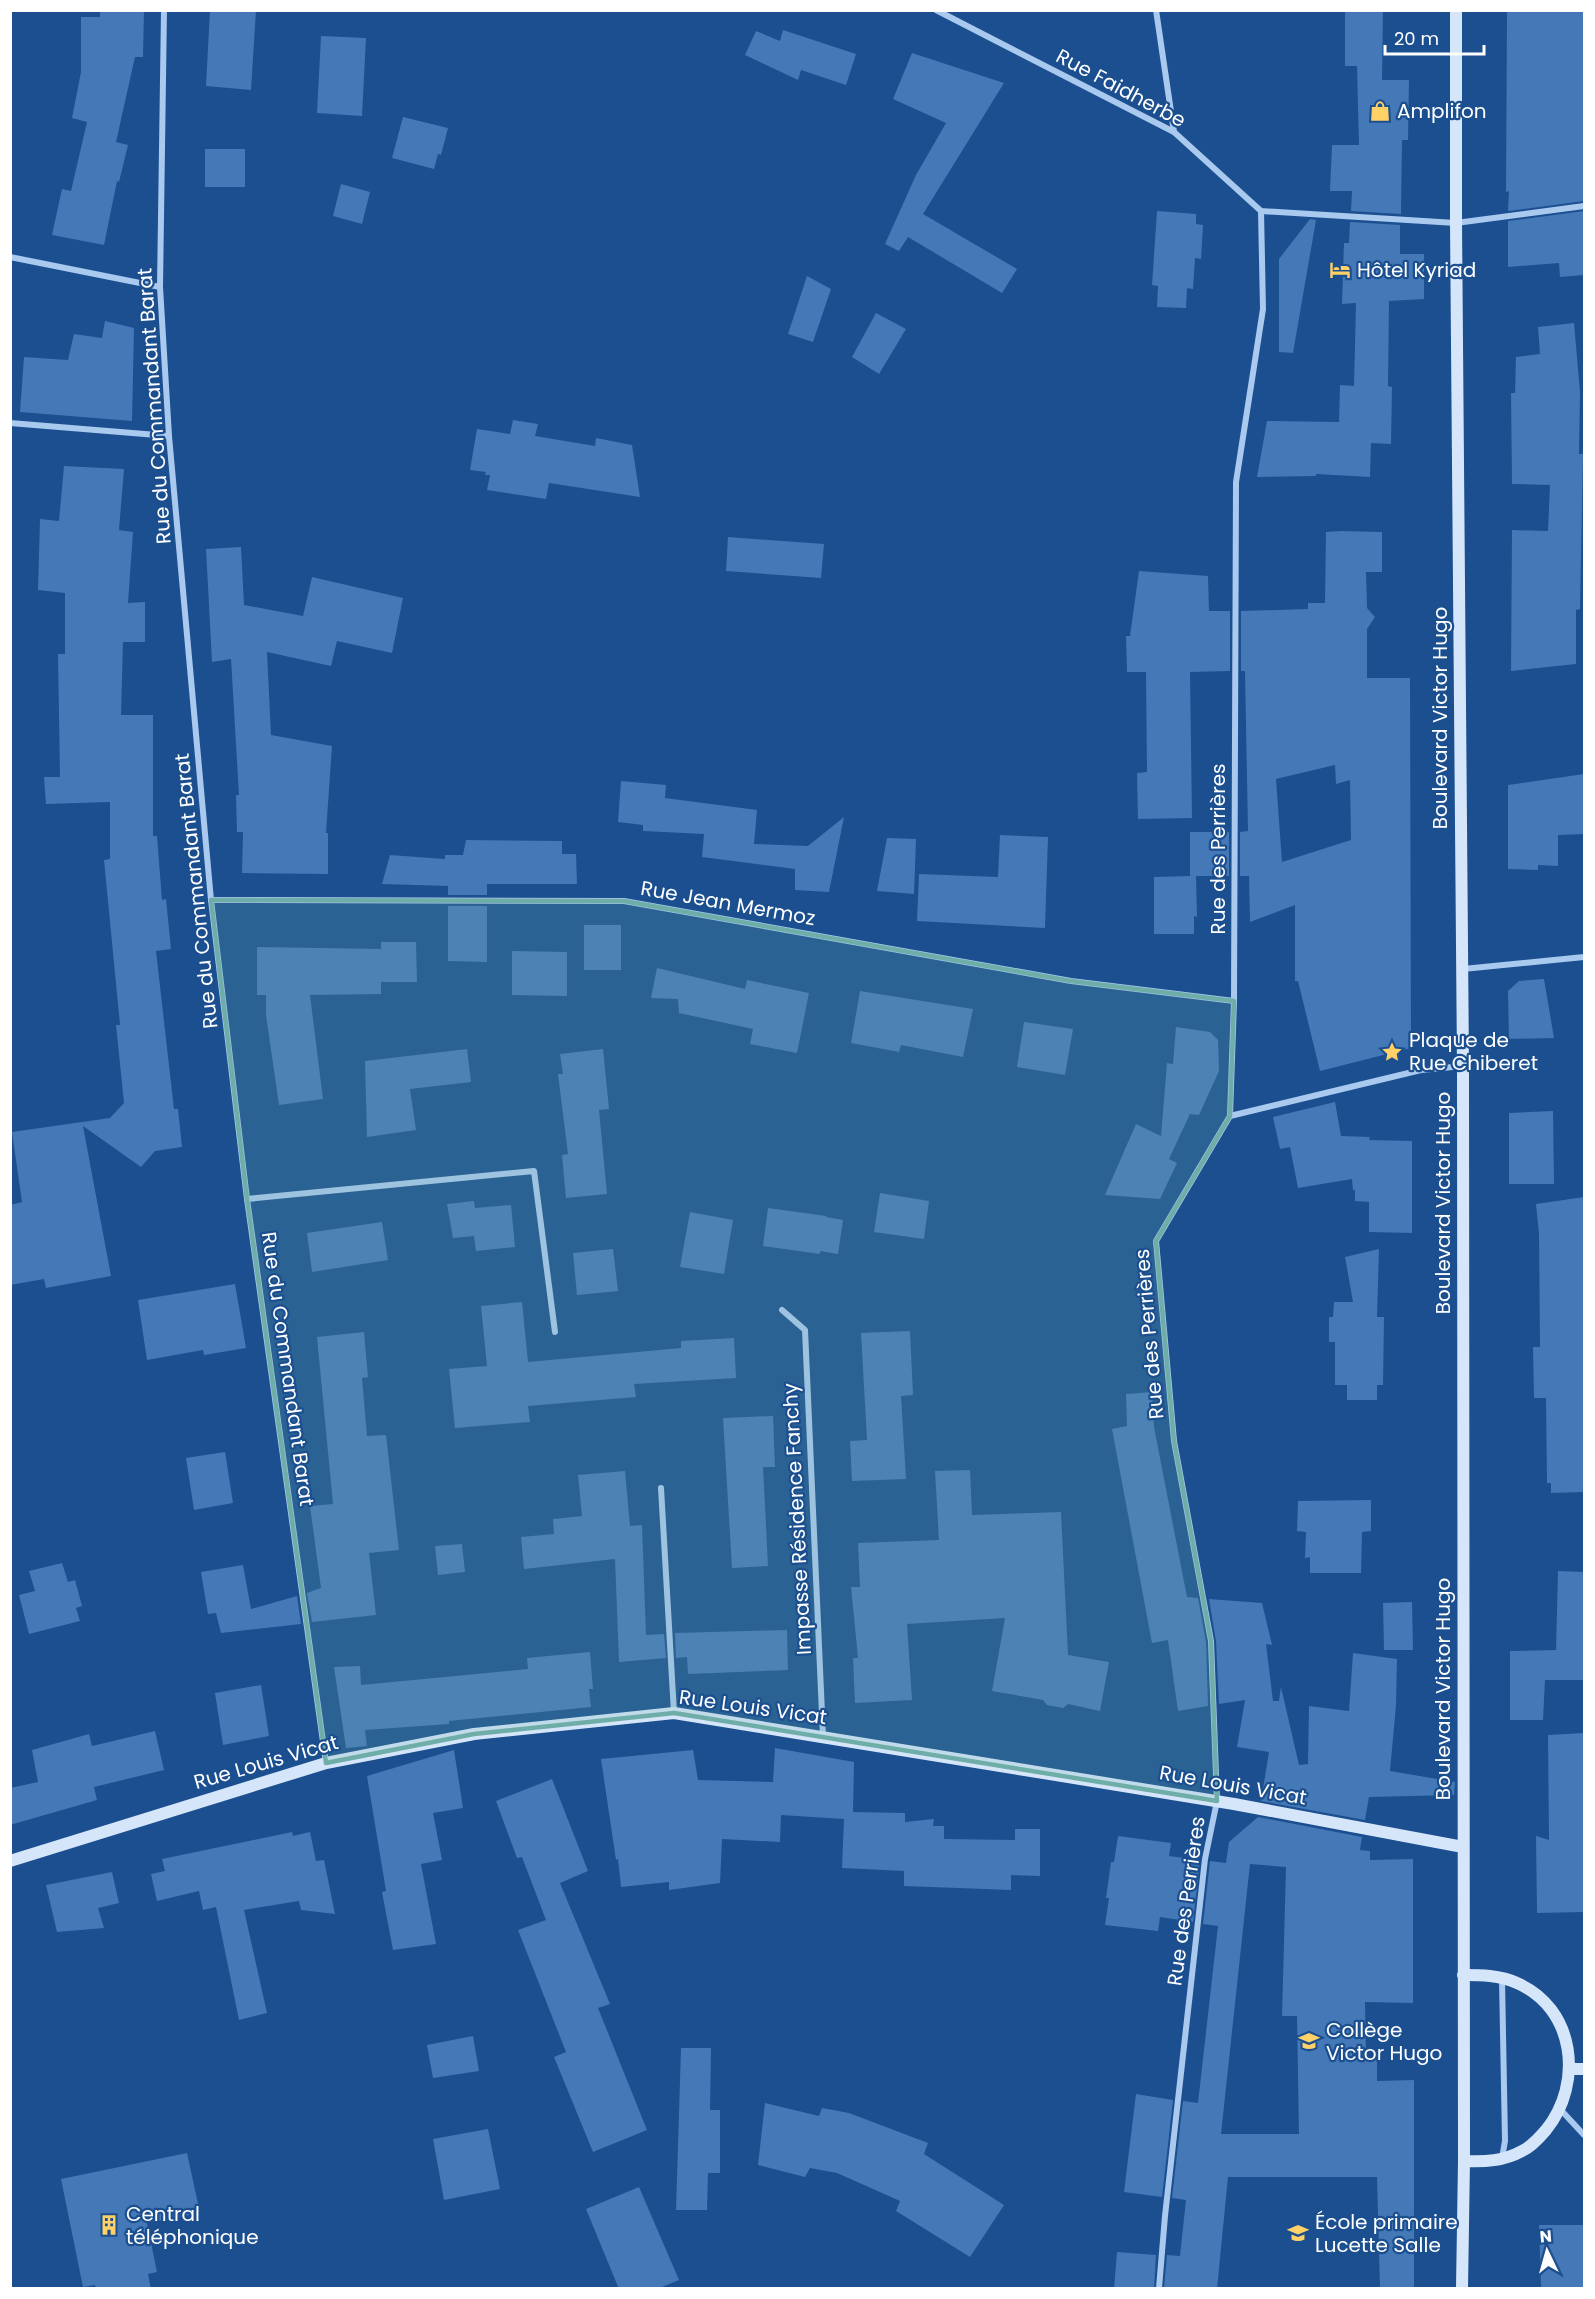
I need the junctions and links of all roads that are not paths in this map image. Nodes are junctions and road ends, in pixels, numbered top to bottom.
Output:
1 (164, 10) edge
2 (936, 10) edge
3 (1156, 10) edge
4 (1456, 10) edge
5 (1174, 132) junction
6 (1584, 206) edge
7 (1262, 211) junction
8 (1456, 223) junction
9 (10, 257) edge
10 (160, 286) junction
11 (10, 423) edge
12 (169, 436) junction
13 (211, 900) junction
14 (1584, 957) edge
15 (1462, 969) junction
16 (1234, 1001) junction
17 (1463, 1066) junction
18 (1230, 1116) junction
19 (247, 1199) junction
20 (782, 1310) dead end
21 (555, 1332) dead end
22 (661, 1488) dead end
23 (674, 1713) junction
24 (823, 1736) junction
25 (326, 1763) junction
26 (1217, 1801) junction
27 (1463, 1847) junction
28 (10, 1861) edge
29 (1462, 1975) junction
30 (1502, 1979) junction
31 (1569, 2069) junction
32 (1584, 2069) edge
33 (1560, 2109) junction
34 (1584, 2135) edge
35 (1502, 2159) junction
36 (1464, 2161) junction
37 (1159, 2289) edge
38 (1462, 2289) edge

1 - 10 street, Rue du Commandant Barat
2 - 5 street, Rue Faidherbe
3 - 5 street
4 - 8 street, Boulevard Victor Hugo
5 - 7 street, Rue Faidherbe
6 - 8 street
7 - 8 street
7 - 16 street, Rue des Perrières
8 - 15 street, Boulevard Victor Hugo
9 - 10 street
10 - 12 street, Rue du Commandant Barat
11 - 12 street
12 - 13 street, Rue du Commandant Barat
13 - 16 street, Rue Jean Mermoz
13 - 19 street, Rue du Commandant Barat
14 - 15 street
15 - 17 street, Boulevard Victor Hugo
16 - 18 street, Rue des Perrières
17 - 18 street
17 - 27 street, Boulevard Victor Hugo
18 - 26 street, Rue des Perrières
19 - 21 street
19 - 25 street, Rue du Commandant Barat
20 - 24 street, Impasse Résidence Fanchy
22 - 23 street
23 - 24 street, Rue Louis Vicat
23 - 25 street, Rue Louis Vicat
24 - 26 street, Rue Louis Vicat
25 - 28 street, Rue Louis Vicat
26 - 27 street, Rue Louis Vicat
26 - 37 street, Rue des Perrières
27 - 29 street, Boulevard Victor Hugo
29 - 30 street
29 - 36 street, Boulevard Victor Hugo
30 - 31 street
30 - 35 street
31 - 32 street
31 - 33 street
33 - 34 street
33 - 35 street
35 - 36 street
36 - 38 street, Boulevard Victor Hugo

